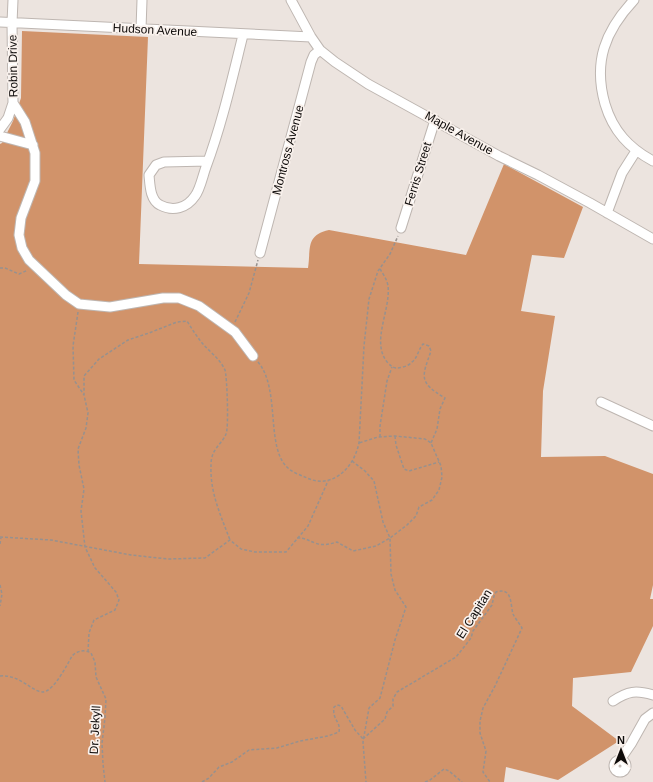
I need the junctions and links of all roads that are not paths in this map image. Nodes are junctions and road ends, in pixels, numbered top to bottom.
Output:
1 (13, 0) edge
2 (142, 0) edge
3 (291, 0) edge
4 (634, 0) edge
5 (0, 22) edge
6 (12, 23) junction
7 (141, 29) junction
8 (243, 35) junction
9 (311, 38) junction
10 (320, 50) junction
11 (13, 103) junction
12 (435, 120) junction
13 (0, 129) edge
14 (0, 136) edge
15 (33, 145) junction
16 (636, 151) junction
17 (208, 161) junction
18 (653, 161) edge
19 (607, 213) junction
20 (401, 228) road end
21 (653, 239) edge
22 (260, 253) road end
23 (253, 356) road end
24 (601, 402) dead end
25 (653, 426) edge
26 (653, 695) edge
27 (613, 701) dead end
28 (653, 714) edge
29 (620, 760) dead end

1 - 6 street, Robin Drive
2 - 7 street
3 - 9 street, Maple Avenue
4 - 16 street
5 - 6 street, Hudson Avenue
6 - 7 street, Hudson Avenue
6 - 11 street, Robin Drive
7 - 8 street, Hudson Avenue
8 - 9 street, Hudson Avenue
8 - 17 street
9 - 10 street, Maple Avenue
10 - 12 street, Maple Avenue
10 - 22 street, Montross Avenue
11 - 13 street, Robin Drive
11 - 15 street
12 - 19 street, Maple Avenue
12 - 20 street, Ferris Street
14 - 15 street
15 - 23 street
16 - 18 street
16 - 19 street
17 - 17 street
19 - 21 street, Maple Avenue
24 - 25 street
26 - 27 street
28 - 29 street

